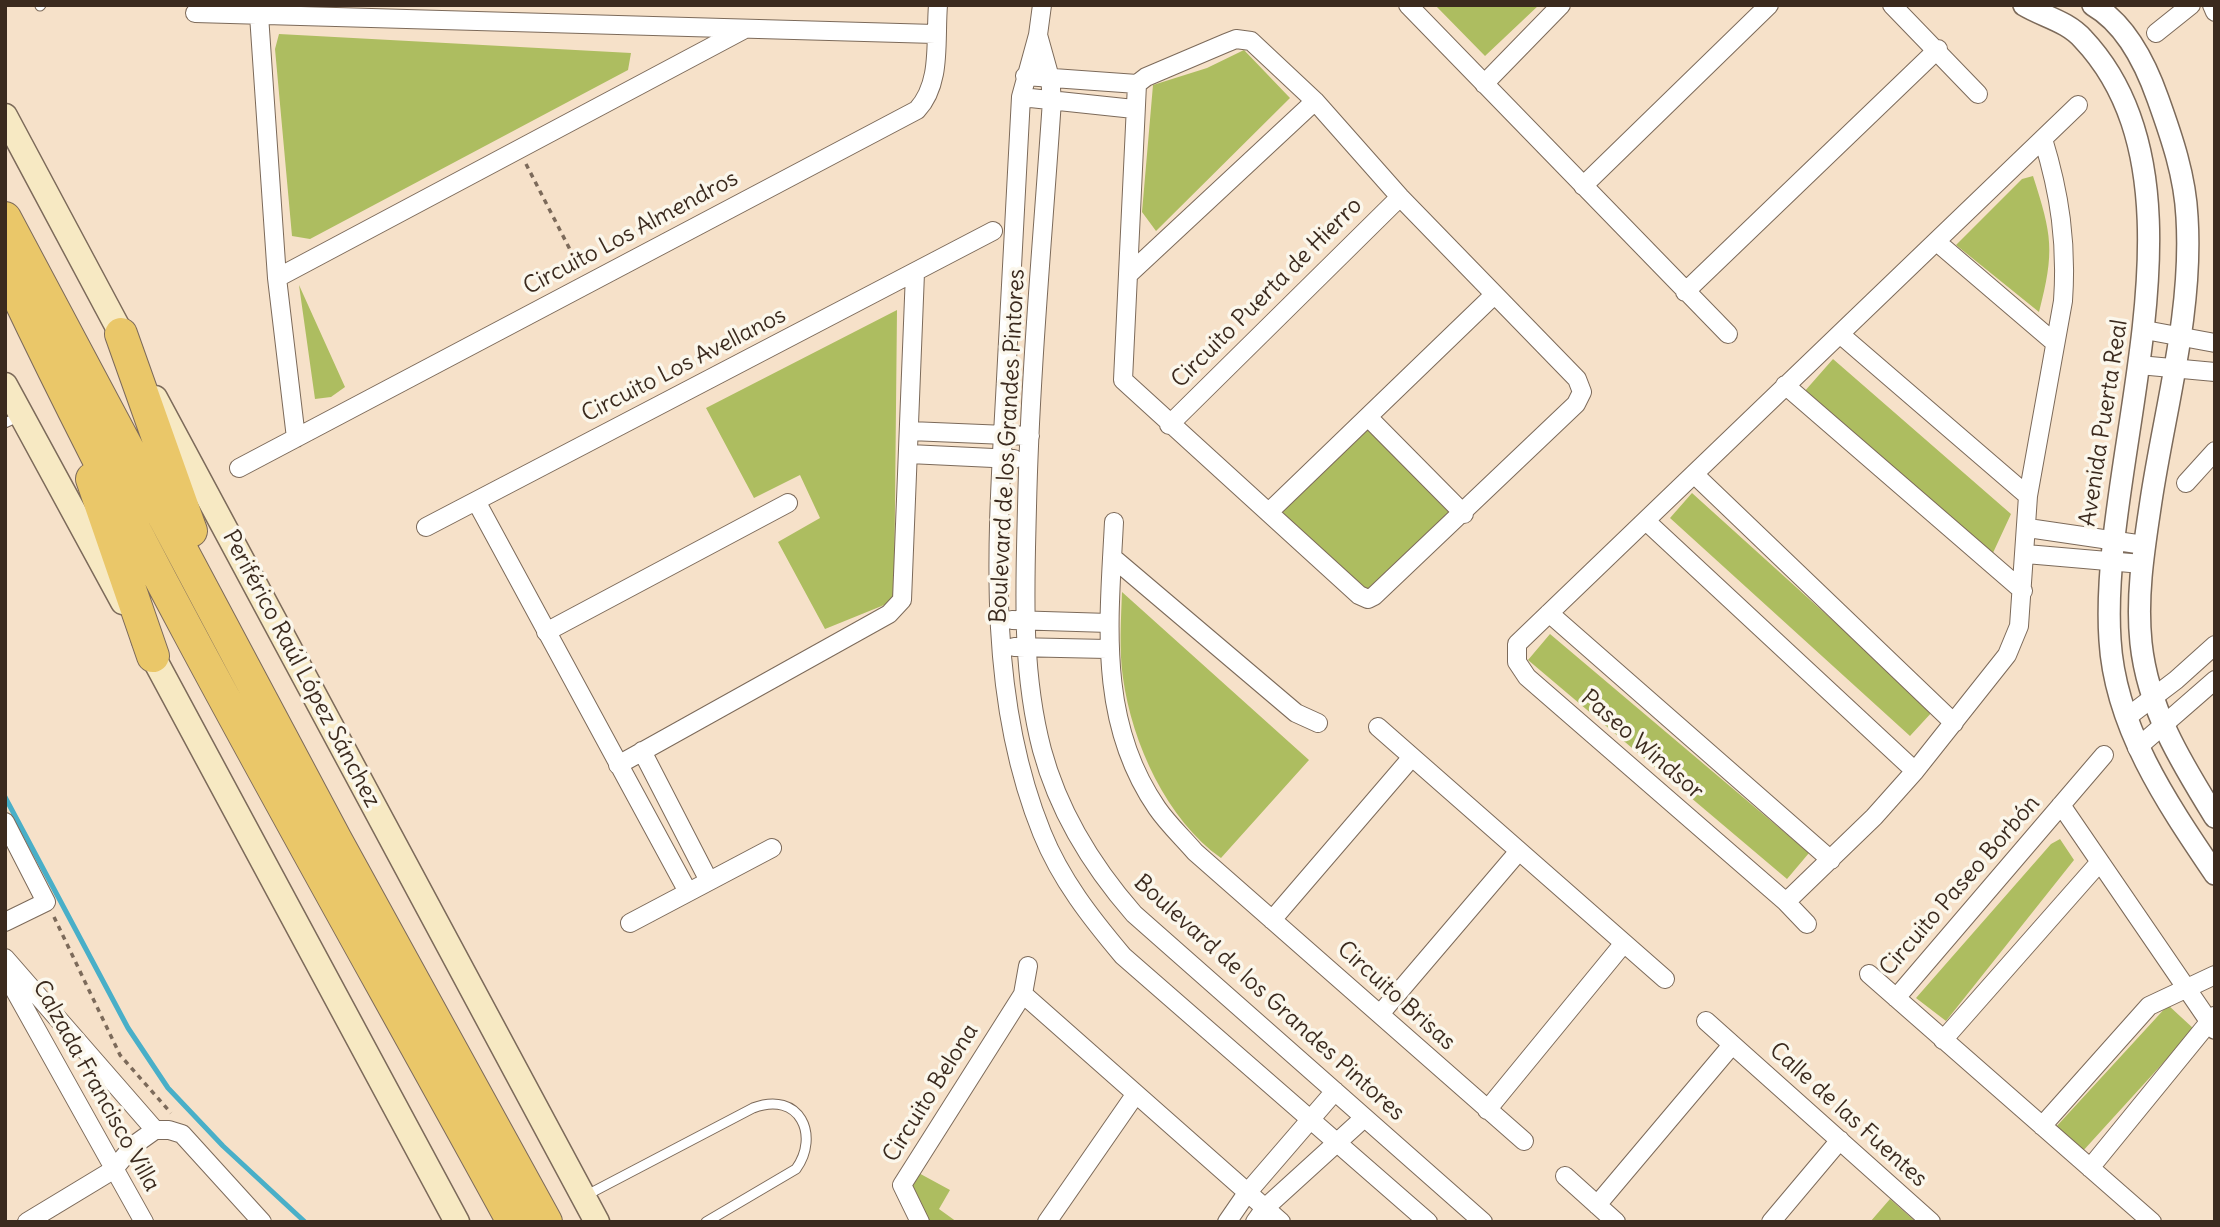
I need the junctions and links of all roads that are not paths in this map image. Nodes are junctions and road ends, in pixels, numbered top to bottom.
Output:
1 (938, 5) edge
2 (1042, 5) edge
3 (1408, 5) edge
4 (1561, 5) edge
5 (1769, 5) edge
6 (1892, 5) edge
7 (2093, 5) edge
8 (2191, 5) edge
9 (2212, 5) edge
10 (2034, 7) edge
11 (413, 12) edge
12 (434, 12) edge
13 (2215, 12) edge
14 (195, 13) dead end
15 (259, 15) junction
16 (746, 28) junction
17 (2156, 33) dead end
18 (935, 34) junction
19 (1038, 35) junction
20 (1938, 49) junction
21 (2138, 55) junction
22 (2110, 75) junction
23 (1025, 76) junction
24 (1050, 78) junction
25 (1484, 83) junction
26 (1137, 84) junction
27 (1978, 94) dead end
28 (1021, 97) junction
29 (1052, 100) junction
30 (1315, 101) junction
31 (2078, 105) dead end
32 (1134, 109) junction
33 (5, 116) edge
34 (2043, 139) junction
35 (1583, 186) junction
36 (1400, 197) junction
37 (5, 218) edge
38 (993, 231) dead end
39 (1938, 243) junction
40 (15, 262) edge
41 (915, 273) junction
42 (1128, 275) junction
43 (277, 278) junction
44 (1685, 292) junction
45 (1494, 295) junction
46 (2145, 330) junction
47 (121, 334) junction
48 (1728, 334) dead end
49 (1841, 335) junction
50 (2179, 336) junction
51 (2054, 342) junction
52 (2215, 343) edge
53 (2139, 365) junction
54 (2174, 368) junction
55 (2215, 372) edge
56 (5, 385) edge
57 (60, 385) junction
58 (1785, 385) junction
59 (1368, 417) junction
60 (13, 419) edge
61 (1169, 425) junction
62 (910, 431) junction
63 (1003, 435) junction
64 (1030, 436) junction
65 (296, 438) junction
66 (2215, 451) edge
67 (909, 453) junction
68 (1002, 458) junction
69 (1028, 460) junction
70 (239, 468) dead end
71 (1694, 474) junction
72 (2186, 483) dead end
73 (2028, 496) junction
74 (476, 501) junction
75 (788, 503) dead end
76 (1270, 511) junction
77 (1464, 514) junction
78 (1646, 521) junction
79 (1114, 522) dead end
80 (426, 527) dead end
81 (2028, 528) junction
82 (2112, 539) junction
83 (2026, 554) junction
84 (2143, 554) junction
85 (1112, 557) junction
86 (2111, 561) junction
87 (2023, 591) junction
88 (1549, 612) junction
89 (998, 620) junction
90 (1024, 621) junction
91 (1109, 623) junction
92 (546, 632) junction
93 (232, 641) junction
94 (1000, 647) junction
95 (1025, 648) junction
96 (1107, 649) junction
97 (2213, 651) edge
98 (153, 656) junction
99 (2215, 680) edge
100 (2152, 699) junction
101 (2126, 718) junction
102 (1318, 723) dead end
103 (1954, 723) junction
104 (2162, 726) junction
105 (1378, 727) dead end
106 (2137, 748) junction
107 (642, 751) junction
108 (2104, 755) dead end
109 (1412, 757) junction
110 (618, 765) junction
111 (1915, 771) junction
112 (2061, 805) junction
113 (2215, 817) edge
114 (5, 822) edge
115 (772, 848) dead end
116 (1519, 851) junction
117 (1831, 860) junction
118 (2099, 863) junction
119 (2215, 874) edge
120 (709, 881) junction
121 (688, 892) junction
122 (1786, 902) junction
123 (1272, 920) junction
124 (5, 922) edge
125 (631, 923) dead end
126 (1807, 925) dead end
127 (1624, 943) junction
128 (5, 958) edge
129 (1028, 966) dead end
130 (5, 973) edge
131 (1869, 974) dead end
132 (2215, 975) edge
133 (1665, 979) dead end
134 (2184, 989) junction
135 (1023, 994) junction
136 (1896, 998) junction
137 (1380, 1014) junction
138 (1706, 1021) dead end
139 (2213, 1022) edge
140 (1943, 1040) junction
141 (1732, 1045) junction
142 (1335, 1091) junction
143 (1136, 1095) junction
144 (1487, 1110) junction
145 (1364, 1118) junction
146 (1311, 1119) junction
147 (2042, 1126) junction
148 (155, 1130) junction
149 (1840, 1140) junction
150 (1524, 1141) dead end
151 (1337, 1142) junction
152 (2090, 1168) junction
153 (113, 1170) junction
154 (1564, 1177) dead end
155 (1247, 1193) junction
156 (583, 1197) junction
157 (1597, 1205) junction
158 (1260, 1215) edge
159 (27, 1222) edge
160 (144, 1222) edge
161 (262, 1222) edge
162 (457, 1222) edge
163 (513, 1222) edge
164 (546, 1222) edge
165 (597, 1222) edge
166 (706, 1222) edge
167 (920, 1222) edge
168 (1047, 1222) edge
169 (1227, 1222) edge
170 (1281, 1222) edge
171 (1428, 1222) edge
172 (1483, 1222) edge
173 (1616, 1222) edge
174 (1770, 1222) edge
175 (1931, 1222) edge
176 (2152, 1222) edge

1 - 18 street, Circuito Los Almendros
2 - 19 street, Boulevard de los Grandes Pintores
3 - 25 street
4 - 25 street
5 - 35 street
6 - 20 street
7 - 21 street
8 - 17 street
9 - 13 street
10 - 22 street, Avenida Puerta Real
11 - 12 street
11 - 15 street
12 - 16 street
14 - 15 street
15 - 43 street
16 - 18 street
16 - 43 street
18 - 65 street, Circuito Los Almendros
19 - 23 street, Boulevard de los Grandes Pintores
19 - 24 street, Boulevard de los Grandes Pintores
20 - 27 street
20 - 44 street
21 - 22 street
21 - 50 street
22 - 46 street, Avenida Puerta Real
23 - 24 street
23 - 28 street, Boulevard de los Grandes Pintores
24 - 26 street
24 - 29 street, Boulevard de los Grandes Pintores
25 - 35 street
26 - 30 street, Circuito Puerta de Hierro
26 - 32 street, Circuito Puerta de Hierro
28 - 29 street
28 - 63 street, Boulevard de los Grandes Pintores
29 - 32 street
29 - 64 street, Boulevard de los Grandes Pintores
30 - 36 street, Circuito Puerta de Hierro
30 - 42 street
31 - 34 street, Paseo Windsor
32 - 42 street, Circuito Puerta de Hierro
33 - 47 main road, Periférico Raúl López Sánchez
34 - 39 street, Paseo Windsor
34 - 51 street
35 - 44 street
36 - 45 street, Circuito Puerta de Hierro
36 - 61 street, Circuito Puerta de Hierro
37 - 40 highway, Periférico Raúl López Sánchez
38 - 41 street, Circuito Los Avellanos
39 - 49 street, Paseo Windsor
39 - 51 street
40 - 57 highway, Periférico Raúl López Sánchez
40 - 93 highway, Periférico Raúl López Sánchez
41 - 62 street
41 - 74 street, Circuito Los Avellanos
42 - 61 street, Circuito Puerta de Hierro
43 - 65 street
44 - 48 street
45 - 59 street
45 - 77 street, Circuito Puerta de Hierro
46 - 50 street
46 - 53 street, Avenida Puerta Real
47 - 93 highway
47 - 156 main road, Periférico Raúl López Sánchez
49 - 58 street, Paseo Windsor
49 - 73 street
50 - 52 street
50 - 54 street
51 - 73 street
53 - 54 street
53 - 82 street, Avenida Puerta Real
54 - 55 street
54 - 84 street
56 - 60 main road
57 - 98 highway
57 - 163 highway, Periférico Raúl López Sánchez
58 - 71 street, Paseo Windsor
58 - 87 street
59 - 76 street
59 - 77 street
60 - 98 main road
61 - 76 street, Circuito Puerta de Hierro
62 - 63 street
62 - 67 street
63 - 64 street
63 - 68 street, Boulevard de los Grandes Pintores
64 - 69 street, Boulevard de los Grandes Pintores
65 - 70 street, Circuito Los Almendros
66 - 72 street
67 - 68 street
67 - 107 street
68 - 69 street
68 - 89 street, Boulevard de los Grandes Pintores
69 - 90 street, Boulevard de los Grandes Pintores
71 - 78 street, Paseo Windsor
71 - 103 street
73 - 81 street
74 - 80 street, Circuito Los Avellanos
74 - 92 street
75 - 92 street
76 - 77 street, Circuito Puerta de Hierro
78 - 88 street, Paseo Windsor
78 - 111 street
79 - 85 street, Circuito Brisas
81 - 82 street
81 - 83 street
82 - 84 street
82 - 86 street, Avenida Puerta Real
83 - 86 street
83 - 87 street
84 - 86 street
84 - 100 street
85 - 91 street, Circuito Brisas
85 - 102 street
86 - 101 street, Avenida Puerta Real
87 - 103 street
88 - 117 street, Paseo Windsor
88 - 122 street, Paseo Windsor
89 - 90 street
89 - 94 street, Boulevard de los Grandes Pintores
90 - 91 street
90 - 95 street, Boulevard de los Grandes Pintores
91 - 96 street, Circuito Brisas
92 - 110 street
93 - 164 highway, Periférico Raúl López Sánchez
94 - 95 street
94 - 146 street, Boulevard de los Grandes Pintores
95 - 96 street
95 - 142 street, Boulevard de los Grandes Pintores
96 - 123 street, Circuito Brisas
97 - 100 street
98 - 162 main road
99 - 104 street
100 - 101 street
100 - 104 street
101 - 106 street, Avenida Puerta Real
103 - 111 street
104 - 106 street
104 - 113 street
105 - 109 street
106 - 119 street, Avenida Puerta Real
107 - 110 street
107 - 120 street
108 - 112 street, Circuito Paseo Borbón
109 - 116 street
109 - 123 street
110 - 121 street
111 - 117 street
112 - 118 street, Circuito Paseo Borbón
112 - 136 street, Circuito Paseo Borbón
114 - 124 street
115 - 120 street
116 - 127 street
116 - 137 street
117 - 122 street
118 - 134 street, Circuito Paseo Borbón
118 - 140 street
120 - 121 street
121 - 125 street
122 - 126 street, Paseo Windsor
123 - 137 street, Circuito Brisas
127 - 133 street
127 - 144 street
128 - 148 street
129 - 135 street, Circuito Belona
130 - 153 street, Calzada Francisco Villa
131 - 136 street, Circuito Paseo Borbón
132 - 134 street
134 - 139 street, Circuito Paseo Borbón
134 - 147 street
135 - 143 street
135 - 167 street, Circuito Belona
136 - 140 street, Circuito Paseo Borbón
137 - 144 street, Circuito Brisas
138 - 141 street, Calle de las Fuentes
139 - 152 street, Circuito Paseo Borbón
140 - 147 street, Circuito Paseo Borbón
141 - 149 street, Calle de las Fuentes
141 - 157 street, Calle de las Fuentes
142 - 145 street, Boulevard de los Grandes Pintores
142 - 146 street
143 - 155 street
143 - 168 street
144 - 150 street, Circuito Brisas
145 - 151 street
145 - 172 street, Boulevard de los Grandes Pintores
146 - 151 street, Boulevard de los Grandes Pintores
146 - 155 street
147 - 152 street, Circuito Paseo Borbón
148 - 153 street
148 - 161 street
149 - 174 street
149 - 175 street, Calle de las Fuentes
151 - 158 street
151 - 171 street, Boulevard de los Grandes Pintores
152 - 176 street, Circuito Paseo Borbón
153 - 159 street
153 - 160 street, Calzada Francisco Villa
154 - 157 street
155 - 158 street
155 - 169 street
156 - 165 main road, Periférico Raúl López Sánchez
156 - 166 lane
157 - 173 street
158 - 170 street

